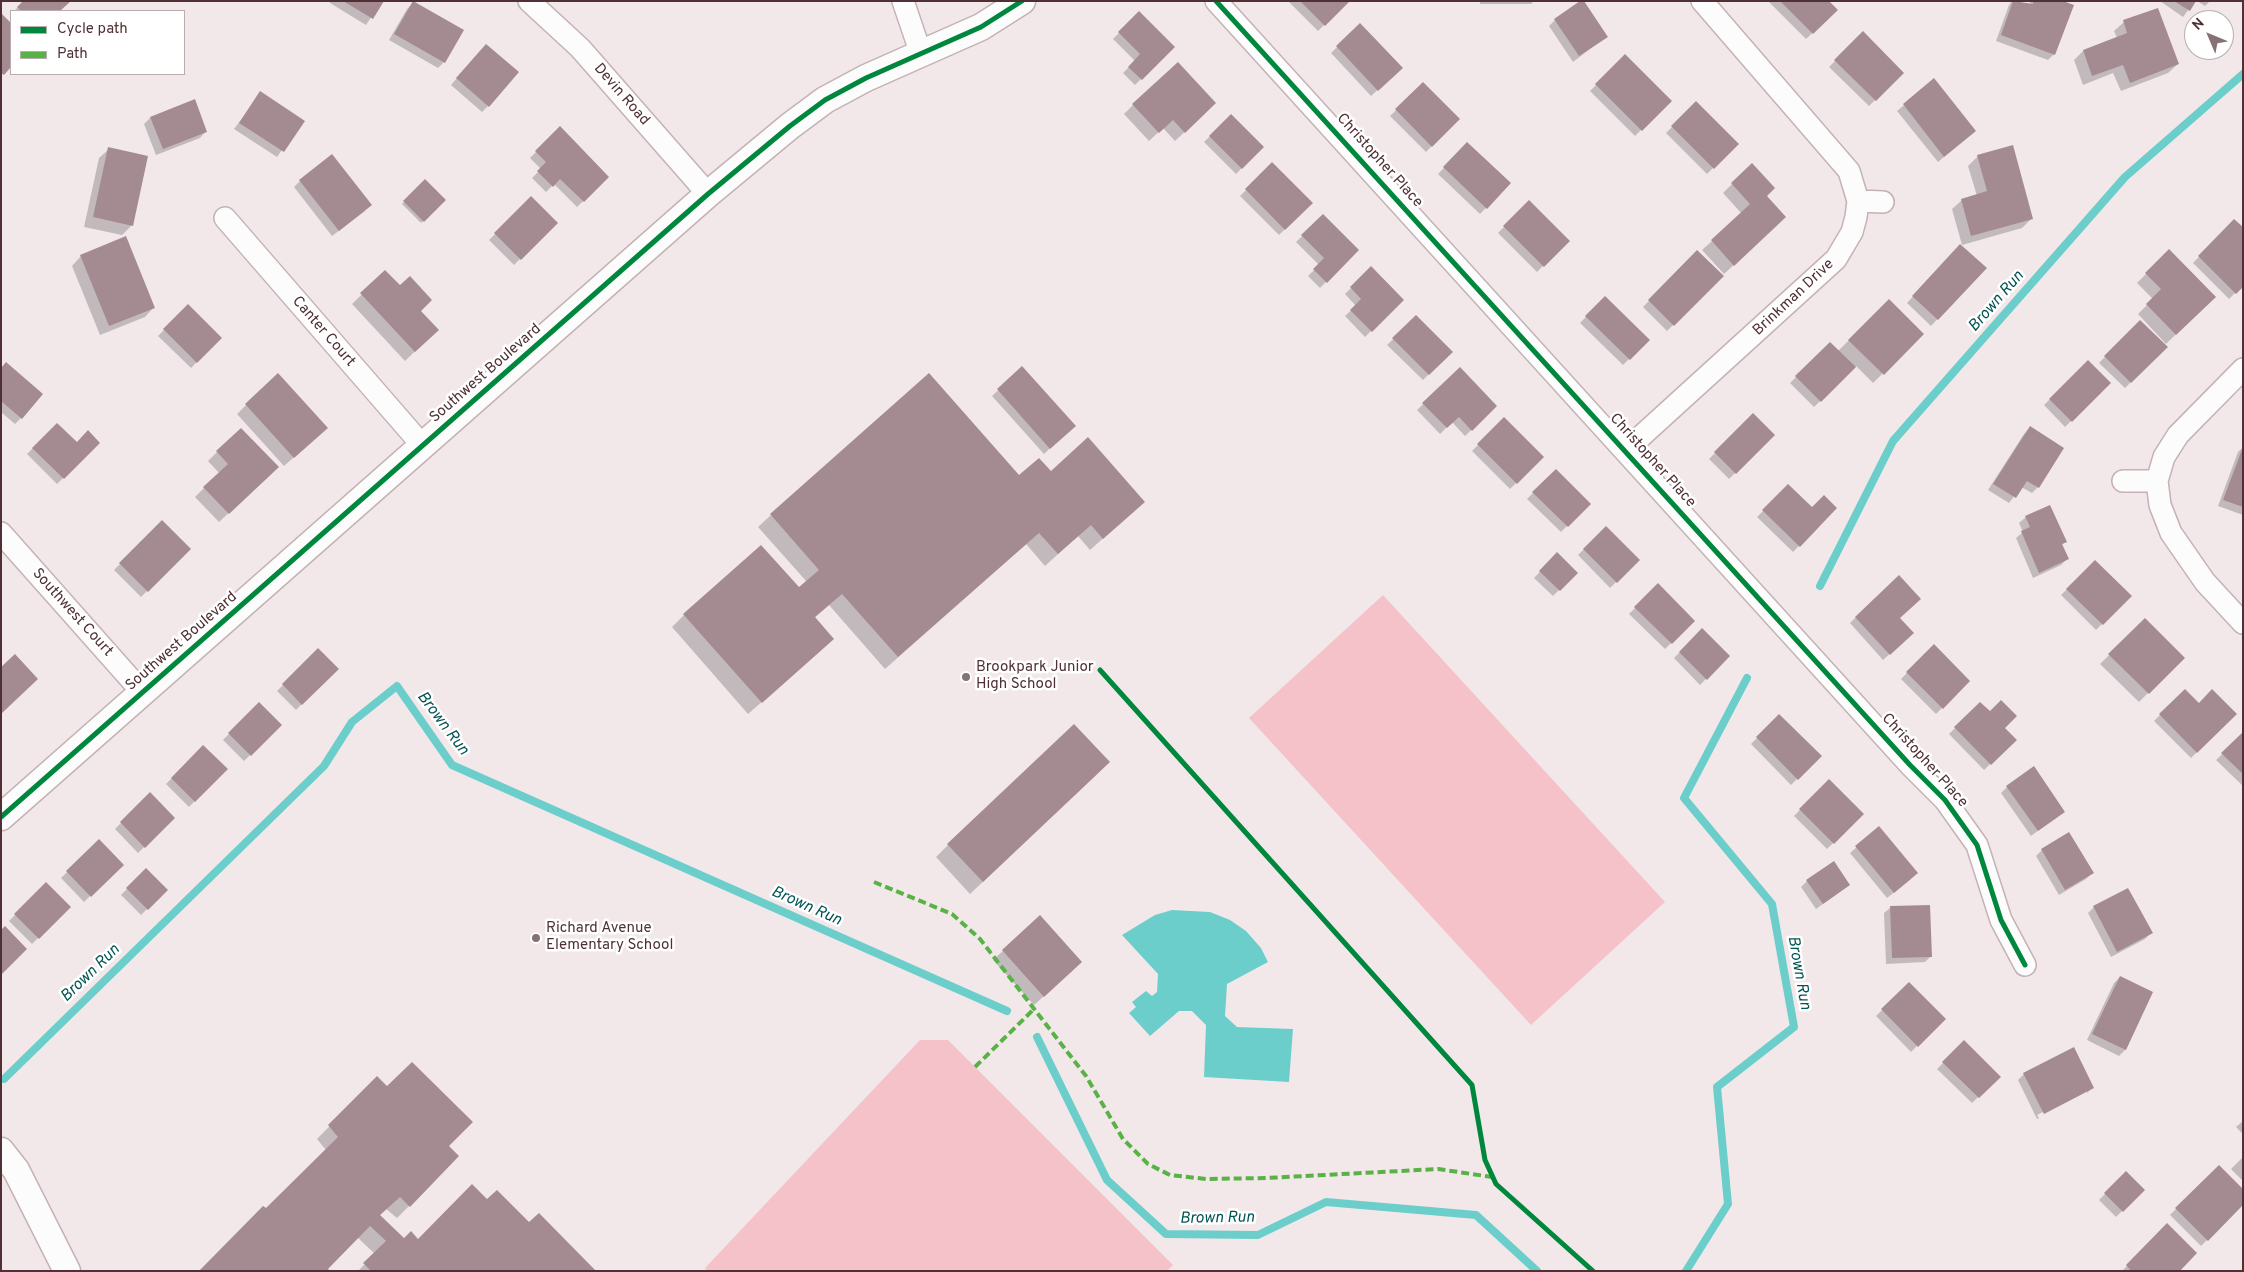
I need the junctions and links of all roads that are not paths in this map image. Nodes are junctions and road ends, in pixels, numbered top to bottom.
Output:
1 (529, 1) edge
2 (903, 1) edge
3 (1022, 1) edge
4 (1216, 1) edge
5 (1702, 1) edge
6 (921, 54) junction
7 (708, 194) junction
8 (1858, 201) junction
9 (1882, 202) dead end
10 (225, 218) dead end
11 (2243, 369) edge
12 (422, 445) junction
13 (1626, 450) junction
14 (2124, 481) dead end
15 (2157, 481) junction
16 (1, 533) edge
17 (2243, 622) edge
18 (143, 693) junction
19 (1, 818) edge
20 (2024, 965) dead end
21 (1, 1152) edge
22 (67, 1271) edge

1 - 7 street, Devin Road
2 - 6 street
3 - 6 street, Southwest Boulevard
4 - 13 street, Christopher Place
5 - 8 street, Brinkman Drive
6 - 7 street, Southwest Boulevard
7 - 12 street, Southwest Boulevard
8 - 9 street
8 - 13 street, Brinkman Drive
10 - 12 street, Canter Court
11 - 15 street
12 - 18 street, Southwest Boulevard
13 - 20 street, Christopher Place
14 - 15 street
15 - 17 street
16 - 18 street, Southwest Court
18 - 19 street, Southwest Boulevard
21 - 22 street

